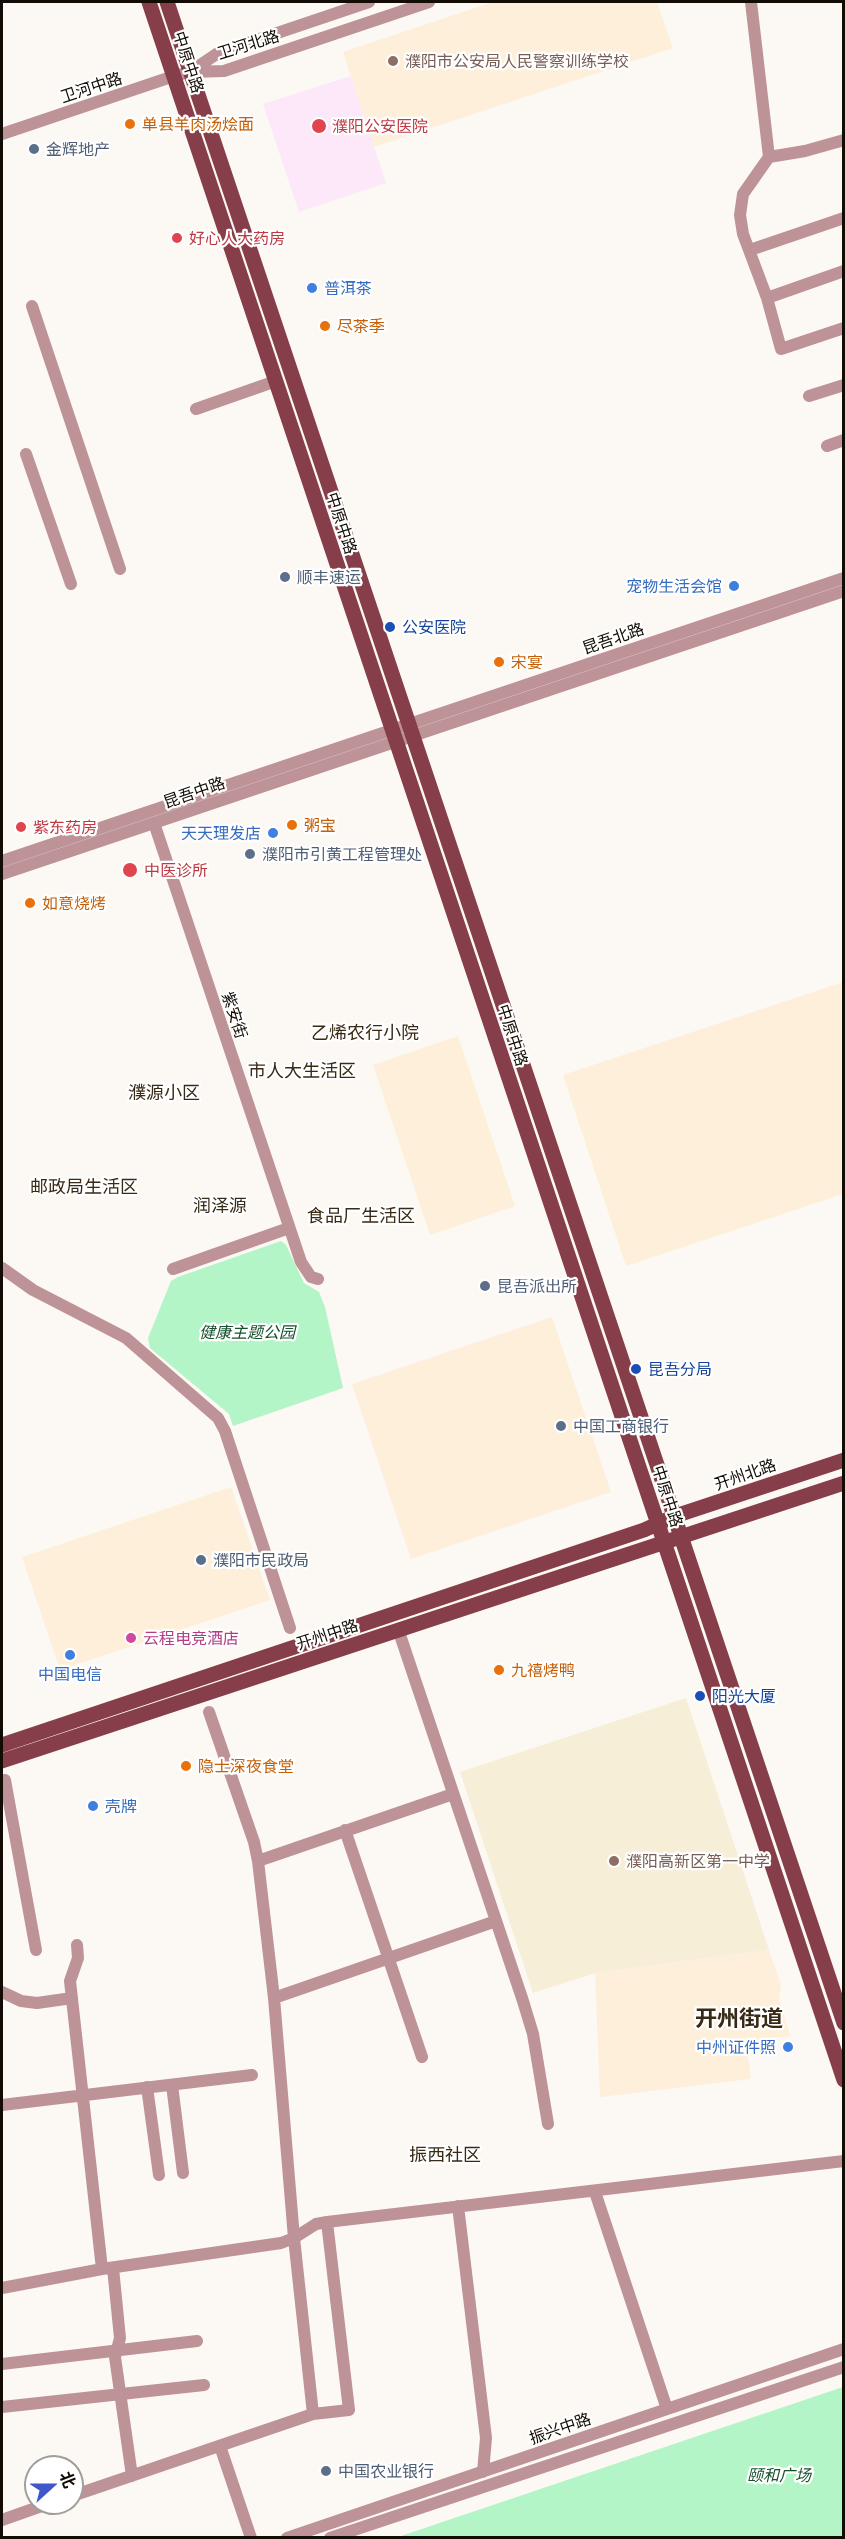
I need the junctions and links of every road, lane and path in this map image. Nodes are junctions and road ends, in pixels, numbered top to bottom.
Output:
1 (150, 2) edge
2 (167, 2) edge
3 (369, 2) edge
4 (429, 2) edge
5 (751, 2) edge
6 (190, 72) junction
7 (174, 76) junction
8 (2, 134) edge
9 (843, 140) edge
10 (769, 157) junction
11 (843, 218) edge
12 (750, 250) junction
13 (843, 271) edge
14 (767, 297) junction
15 (32, 306) dead end
16 (843, 328) edge
17 (276, 381) junction
18 (843, 385) edge
19 (809, 396) dead end
20 (196, 409) dead end
21 (843, 440) edge
22 (826, 446) dead end
23 (26, 454) dead end
24 (120, 569) dead end
25 (843, 578) edge
26 (70, 584) dead end
27 (843, 591) edge
28 (411, 730) junction
29 (394, 735) junction
30 (154, 823) junction
31 (2, 861) edge
32 (2, 874) edge
33 (289, 1228) junction
34 (2, 1268) edge
35 (172, 1269) dead end
36 (318, 1279) dead end
37 (843, 1460) edge
38 (843, 1483) edge
39 (675, 1516) junction
40 (658, 1523) junction
41 (682, 1537) junction
42 (665, 1543) junction
43 (290, 1628) dead end
44 (398, 1629) junction
45 (209, 1712) dead end
46 (2, 1745) edge
47 (2, 1761) edge
48 (5, 1780) dead end
49 (453, 1794) junction
50 (345, 1830) junction
51 (258, 1861) junction
52 (496, 1921) junction
53 (77, 1944) dead end
54 (36, 1950) dead end
55 (389, 1958) junction
56 (2, 1992) edge
57 (72, 1998) junction
58 (274, 1998) junction
59 (843, 2022) edge
60 (422, 2056) dead end
61 (252, 2075) dead end
62 (843, 2080) edge
63 (172, 2085) junction
64 (147, 2088) junction
65 (84, 2095) junction
66 (2, 2105) edge
67 (548, 2124) dead end
68 (843, 2161) edge
69 (183, 2173) dead end
70 (159, 2175) dead end
71 (595, 2192) junction
72 (458, 2206) junction
73 (327, 2222) junction
74 (294, 2238) junction
75 (107, 2268) junction
76 (2, 2288) edge
77 (197, 2341) dead end
78 (843, 2349) edge
79 (117, 2351) junction
80 (2, 2364) edge
81 (843, 2367) edge
82 (204, 2385) dead end
83 (120, 2394) junction
84 (2, 2406) edge
85 (667, 2409) junction
86 (313, 2414) junction
87 (220, 2446) junction
88 (483, 2472) junction
89 (132, 2475) junction
90 (84, 2492) edge
91 (24, 2512) edge
92 (2, 2520) edge
93 (251, 2538) edge
94 (287, 2538) edge
95 (330, 2538) edge

1 - 7 main road, 中原中路
2 - 6 main road, 中原中路
3 - 6 street, 卫河北路
4 - 6 street, 卫河北路
5 - 10 street
6 - 7 street, 卫河中路
6 - 28 main road, 中原中路
7 - 8 street, 卫河中路
7 - 17 main road, 中原中路
9 - 10 street
10 - 12 street
11 - 12 street
12 - 14 street
13 - 14 street
14 - 16 street
15 - 24 street
17 - 20 street
17 - 29 main road, 中原中路
18 - 19 street
21 - 22 street
23 - 26 street
25 - 28 street, 昆吾北路
27 - 28 street, 昆吾北路
28 - 29 street, 昆吾北路
28 - 39 main road, 中原中路
29 - 30 street, 昆吾中路
29 - 31 street, 昆吾中路
29 - 40 main road, 中原中路
30 - 32 street, 昆吾中路
30 - 33 street, 紫安街
33 - 35 street
33 - 36 street, 紫安街
34 - 43 street
37 - 39 main road, 开州北路
38 - 41 main road
39 - 40 main road, 开州北路
39 - 41 main road, 中原中路
40 - 42 main road, 中原中路
40 - 46 main road, 开州中路
41 - 42 main road
41 - 59 main road, 中原中路
42 - 44 main road, 开州中路
42 - 62 main road, 中原中路
44 - 47 main road, 开州中路
44 - 49 street
45 - 51 street
48 - 54 street
49 - 50 street
49 - 52 street
50 - 51 street
50 - 55 street
51 - 58 street
52 - 55 street
52 - 67 street
53 - 57 street
55 - 58 street
55 - 60 street
56 - 57 street
57 - 65 street
58 - 74 street
61 - 63 street
63 - 64 street
63 - 69 street
64 - 65 street
64 - 70 street
65 - 66 street
65 - 75 street
68 - 71 street
71 - 72 street
71 - 85 street
72 - 73 street
72 - 88 street
73 - 74 street
73 - 86 street
74 - 75 street
74 - 86 street
75 - 76 street
75 - 79 street
77 - 79 street
78 - 85 street, 振兴中路
79 - 80 street
79 - 83 street
81 - 95 street, 振兴中路
82 - 83 street
83 - 84 street
83 - 89 street
85 - 88 street, 振兴中路
86 - 87 street
87 - 89 street
87 - 93 street
88 - 94 street, 振兴中路
89 - 90 street
91 - 92 street

